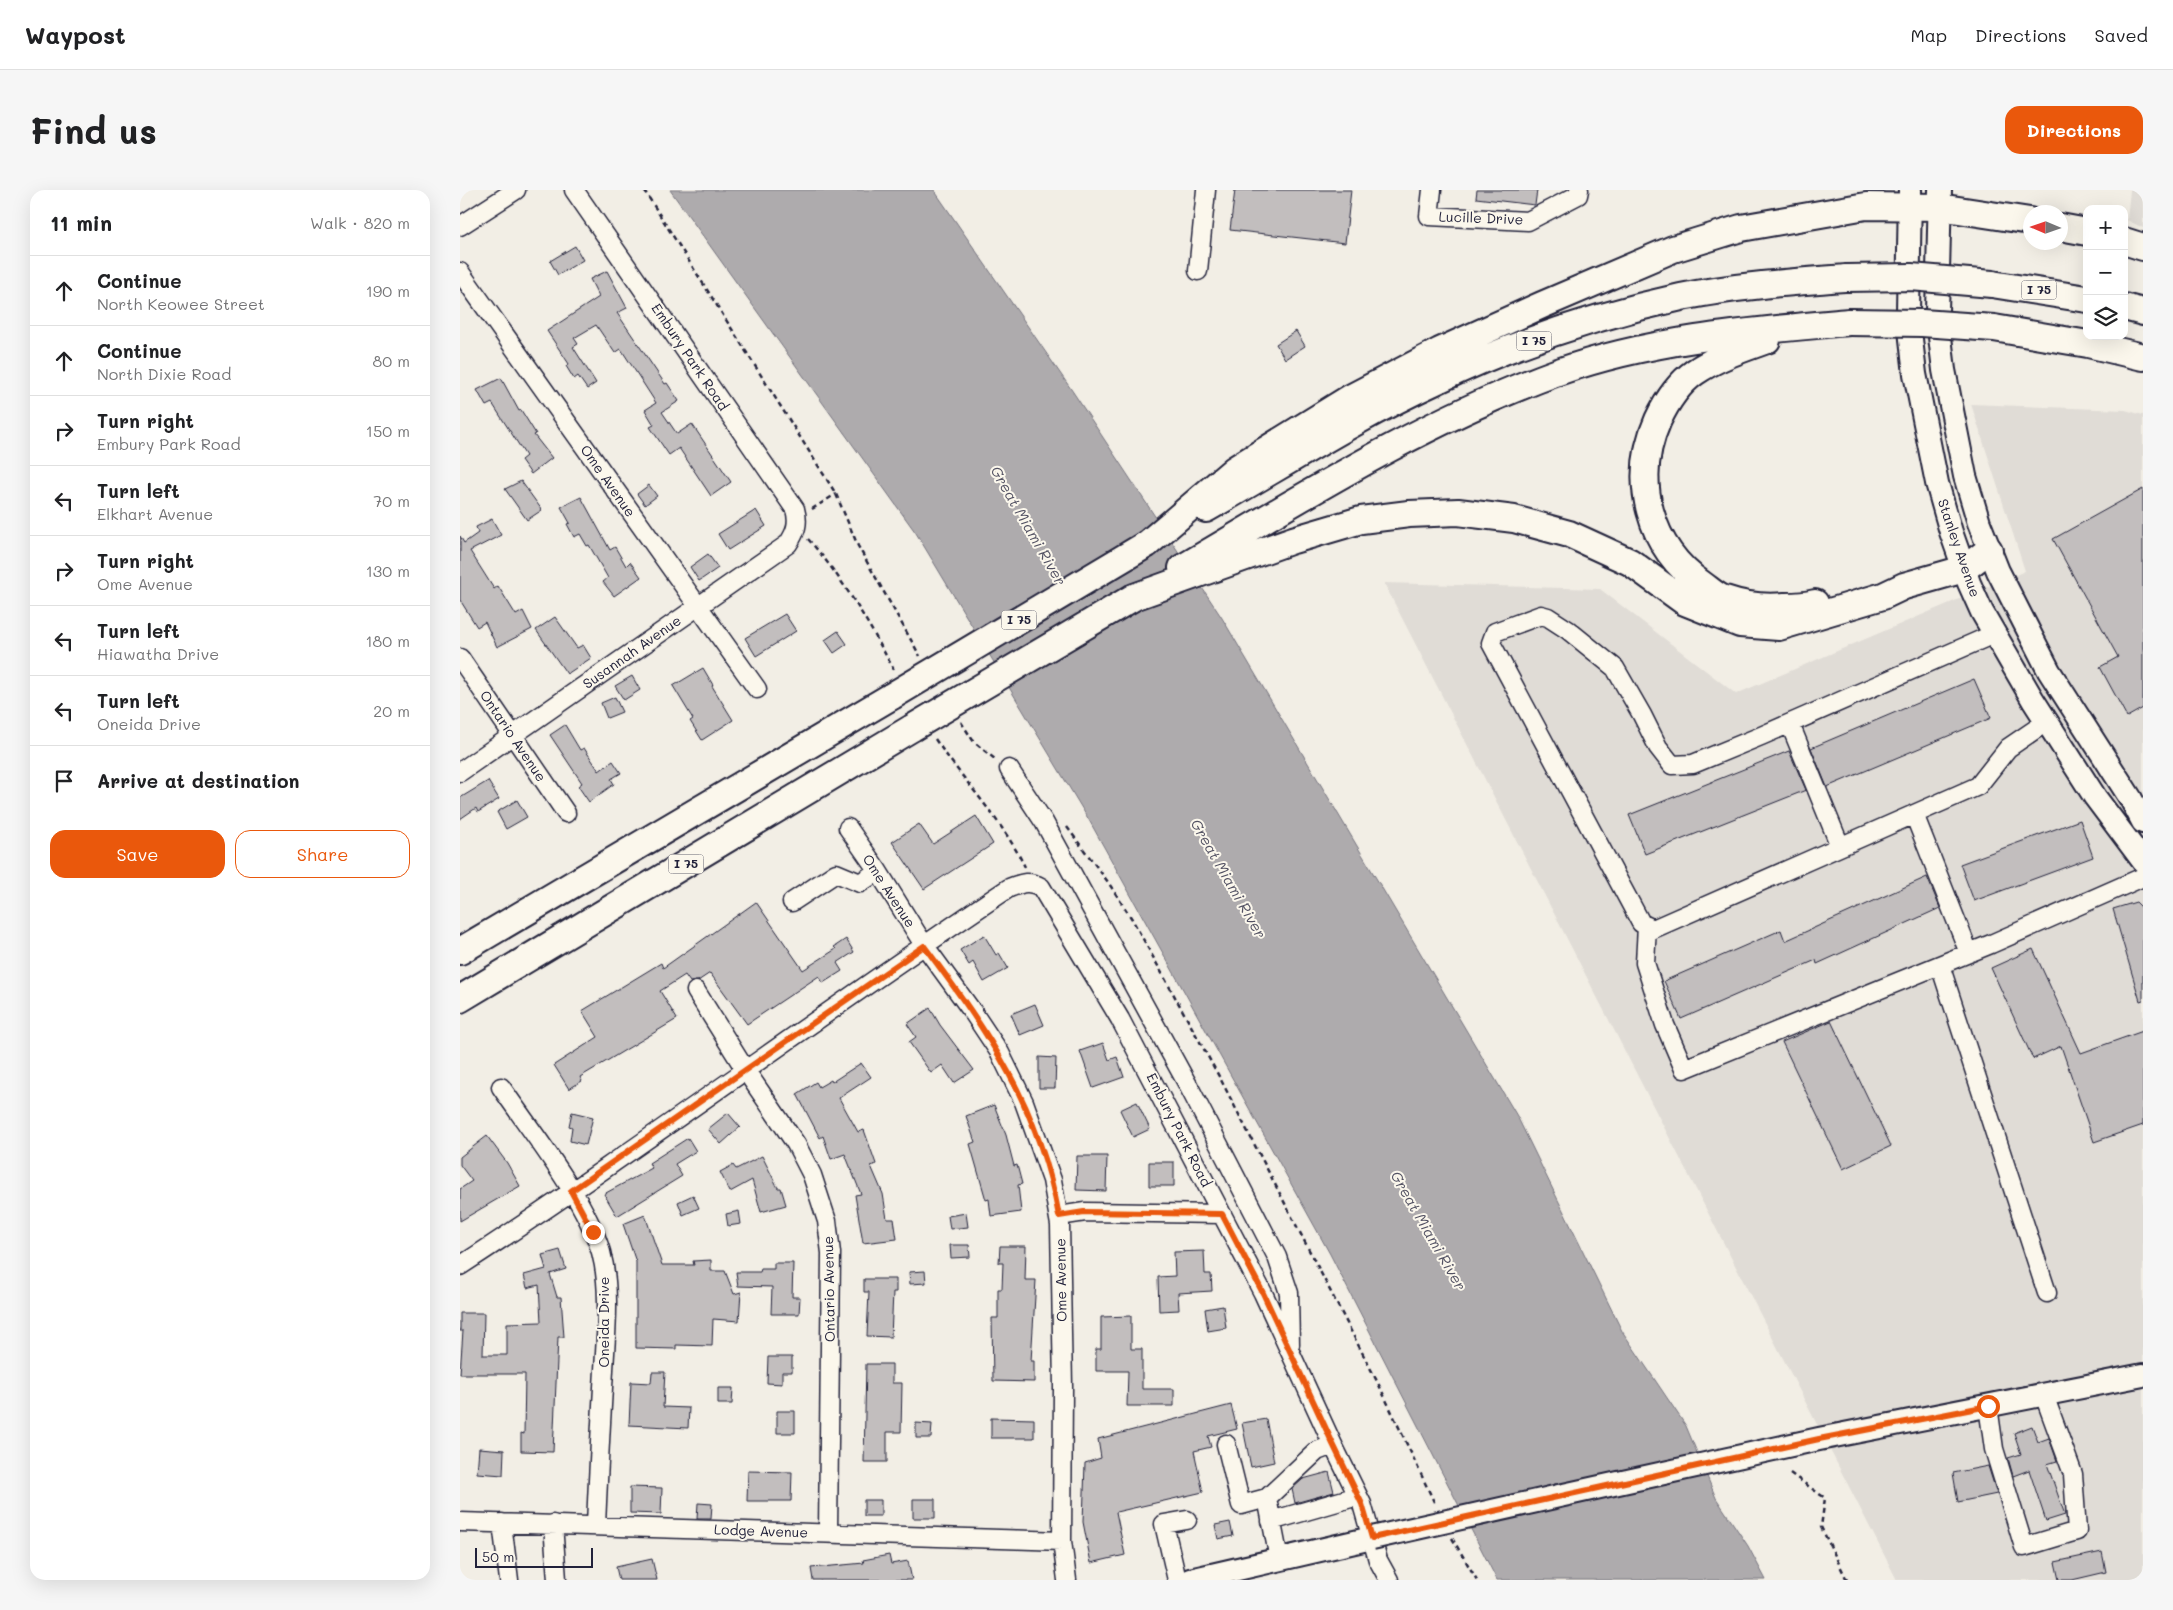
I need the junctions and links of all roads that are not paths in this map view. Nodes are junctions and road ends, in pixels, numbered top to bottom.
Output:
1 (516, 190) edge
2 (574, 190) edge
3 (1206, 190) edge
4 (1432, 190) edge
5 (1579, 190) edge
6 (1963, 190) edge
7 (1910, 198) edge
8 (1939, 199) edge
9 (1997, 216) junction
10 (2023, 220) edge
11 (460, 226) edge
12 (2068, 228) edge
13 (2083, 231) edge
14 (2128, 242) edge
15 (2143, 247) edge
16 (1198, 271) dead end
17 (460, 272) edge
18 (2083, 298) edge
19 (2128, 308) edge
20 (2143, 312) edge
21 (1808, 326) junction
22 (2143, 356) edge
23 (1242, 477) junction
24 (797, 522) joint
25 (1989, 550) junction
26 (1961, 561) junction
27 (1134, 597) junction
28 (696, 606) junction
29 (1994, 634) junction
30 (460, 658) edge
31 (757, 689) dead end
32 (2046, 722) junction
33 (1790, 724) junction
34 (512, 736) junction
35 (1009, 770) dead end
36 (460, 772) edge
37 (566, 813) dead end
38 (1914, 814) junction
39 (2143, 822) edge
40 (848, 828) dead end
41 (1840, 846) junction
42 (2143, 861) edge
43 (878, 871) junction
44 (2143, 877) edge
45 (792, 902) dead end
46 (1647, 926) junction
47 (924, 946) junction
48 (460, 951) edge
49 (1968, 953) junction
50 (1940, 965) junction
51 (696, 991) dead end
52 (460, 999) edge
53 (746, 1071) junction
54 (501, 1087) dead end
55 (571, 1191) junction
56 (1222, 1214) junction
57 (1059, 1216) junction
58 (460, 1266) edge
59 (2047, 1293) dead end
60 (1290, 1350) junction
61 (2143, 1375) edge
62 (2044, 1395) junction
63 (1988, 1406) junction
64 (1226, 1444) dead end
65 (1333, 1444) junction
66 (1358, 1496) junction
67 (1267, 1498) junction
68 (1187, 1520) dead end
69 (1271, 1521) junction
70 (460, 1522) edge
71 (502, 1523) junction
72 (553, 1524) junction
73 (596, 1526) junction
74 (828, 1533) junction
75 (1372, 1538) junction
76 (1062, 1541) junction
77 (1279, 1559) junction
78 (509, 1580) edge
79 (557, 1580) edge
80 (1067, 1580) edge
81 (1177, 1580) edge
82 (1190, 1580) edge
83 (1389, 1580) edge

1 - 11 street
2 - 24 street, Embury Park Road
3 - 16 street
4 - 5 street, Lucille Drive
6 - 9 highway
7 - 8 highway
7 - 23 highway
7 - 26 main road, Stanley Avenue
8 - 9 highway
8 - 25 main road, Stanley Avenue
9 - 10 highway
12 - 13 highway
14 - 15 highway
17 - 28 street, Ome Avenue
18 - 23 highway, I 75, bridge
19 - 20 highway
21 - 22 highway, I 75, bridge
21 - 26 highway
21 - 27 highway, I 75
23 - 48 highway, I 75, bridge
24 - 28 street, Susannah Avenue
25 - 26 highway
25 - 39 main road, Stanley Avenue
26 - 27 highway
26 - 29 main road, Stanley Avenue
27 - 52 highway, I 75, bridge
28 - 31 street, Ome Avenue
28 - 34 street, Susannah Avenue
29 - 32 main road, Stanley Avenue
29 - 33 street
30 - 34 street, Ontario Avenue
32 - 38 street
32 - 42 main road, Stanley Avenue
33 - 41 street
33 - 46 street
34 - 36 street, Susannah Avenue
34 - 37 street, Ontario Avenue
35 - 60 street
38 - 41 street
38 - 49 street
40 - 43 street, Ome Avenue
41 - 46 street
43 - 45 street
43 - 47 street, Ome Avenue
44 - 49 street
46 - 50 street
47 - 53 street
47 - 56 street, Embury Park Road
47 - 57 street, Ome Avenue
49 - 50 street
50 - 59 street
51 - 53 street, Ontario Avenue
53 - 55 street
53 - 74 street, Ontario Avenue
54 - 55 street, Oneida Drive
55 - 58 street
55 - 73 street, Oneida Drive
56 - 57 street
56 - 60 street, Embury Park Road
57 - 76 street, Ome Avenue
60 - 65 street, Embury Park Road
61 - 62 main road
62 - 63 main road
62 - 63 street
63 - 75 main road, bridge
64 - 67 street
65 - 66 street, Embury Park Road
65 - 67 street
66 - 69 street
66 - 75 street, Embury Park Road
67 - 69 street
68 - 81 street
69 - 77 street
70 - 71 street, Lodge Avenue
71 - 72 street, Lodge Avenue
71 - 78 street
72 - 73 street, Lodge Avenue
72 - 79 street
73 - 74 street, Lodge Avenue
74 - 76 street, Lodge Avenue
75 - 77 main road
75 - 83 street, Embury Park Road
76 - 80 street, Ome Avenue
77 - 82 main road

